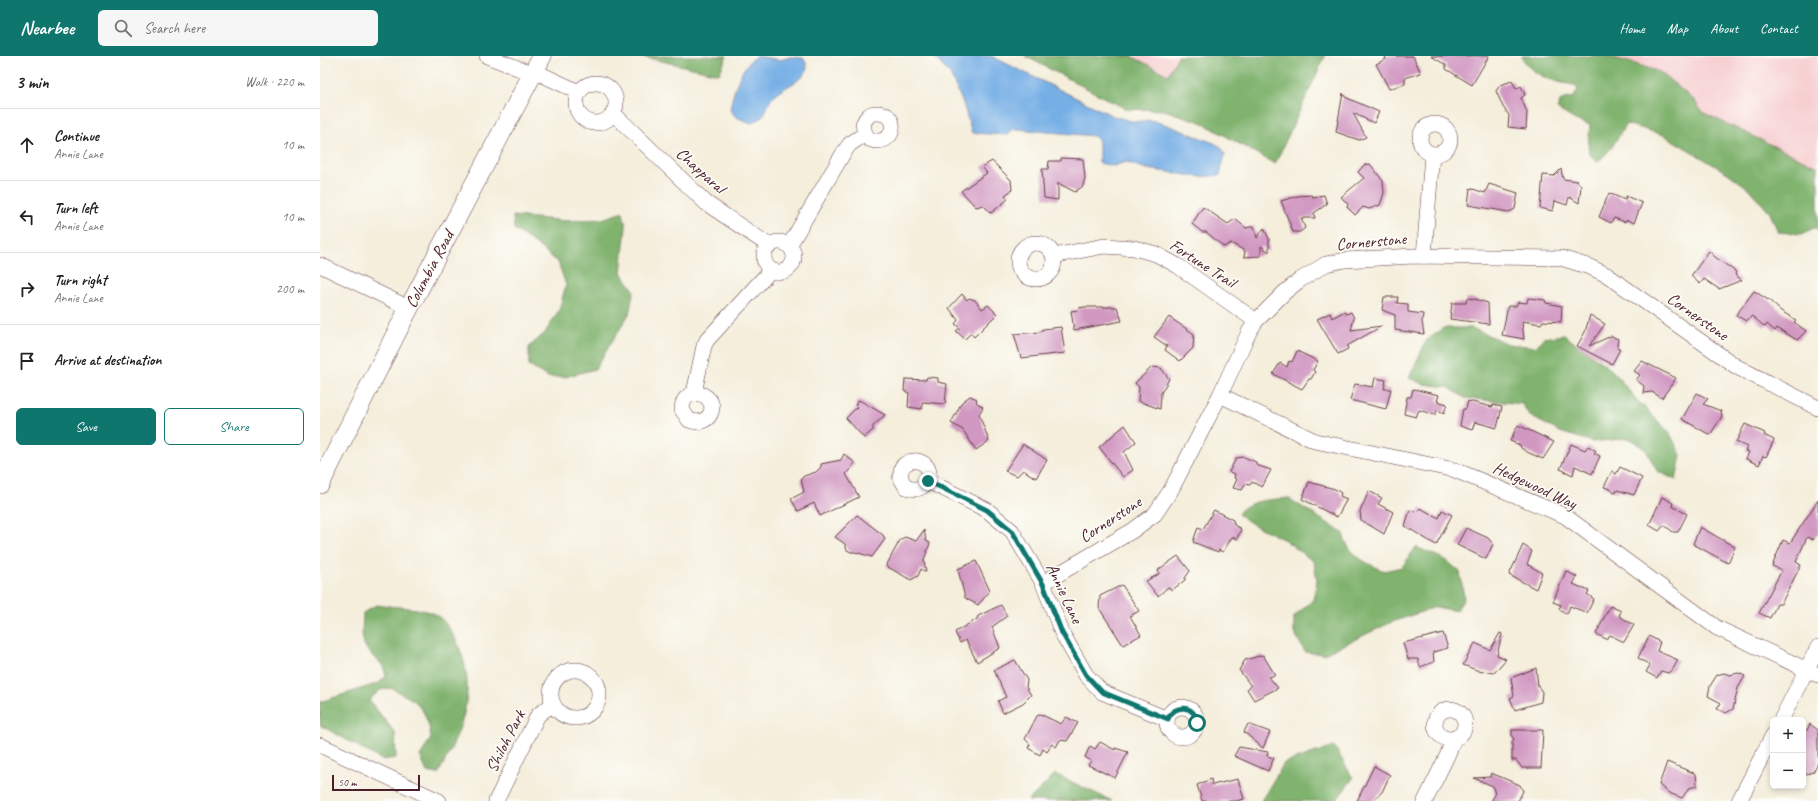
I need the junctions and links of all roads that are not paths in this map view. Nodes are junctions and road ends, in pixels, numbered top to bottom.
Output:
1 (487, 56) edge
2 (536, 67) edge
3 (579, 92) junction
4 (613, 113) junction
5 (865, 134) dead end
6 (1432, 154) dead end
7 (770, 246) junction
8 (789, 246) junction
9 (1054, 256) dead end
10 (1424, 256) junction
11 (320, 265) edge
12 (771, 270) junction
13 (409, 308) junction
14 (1256, 321) junction
15 (694, 392) dead end
16 (1220, 395) junction
17 (1818, 408) edge
18 (928, 481) dead end
19 (320, 484) edge
20 (1043, 584) junction
21 (1818, 646) edge
22 (1812, 672) edge
23 (553, 704) dead end
24 (1783, 717) edge
25 (1168, 719) dead end
26 (1454, 738) dead end
27 (1770, 741) edge
28 (320, 745) edge
29 (439, 801) edge
30 (496, 801) edge
31 (1425, 801) edge
32 (1739, 801) edge

1 - 2 street
2 - 3 street
2 - 13 main road, Columbia Road
3 - 4 street
3 - 4 street
4 - 7 street, Chapparal
5 - 8 street
6 - 10 street
7 - 8 street
7 - 12 street
8 - 12 street
9 - 14 street, Fortune Trail
10 - 14 street, Cornerstone
10 - 17 street, Cornerstone
11 - 13 street
12 - 15 street
13 - 19 main road, Columbia Road
14 - 16 street, Cornerstone
16 - 20 street, Cornerstone
16 - 22 street, Hedgewood Way
18 - 20 street, Annie Lane
20 - 25 street, Annie Lane
21 - 22 street
22 - 24 street
23 - 30 street, Shiloh Park
26 - 31 street
27 - 32 street
28 - 29 street

